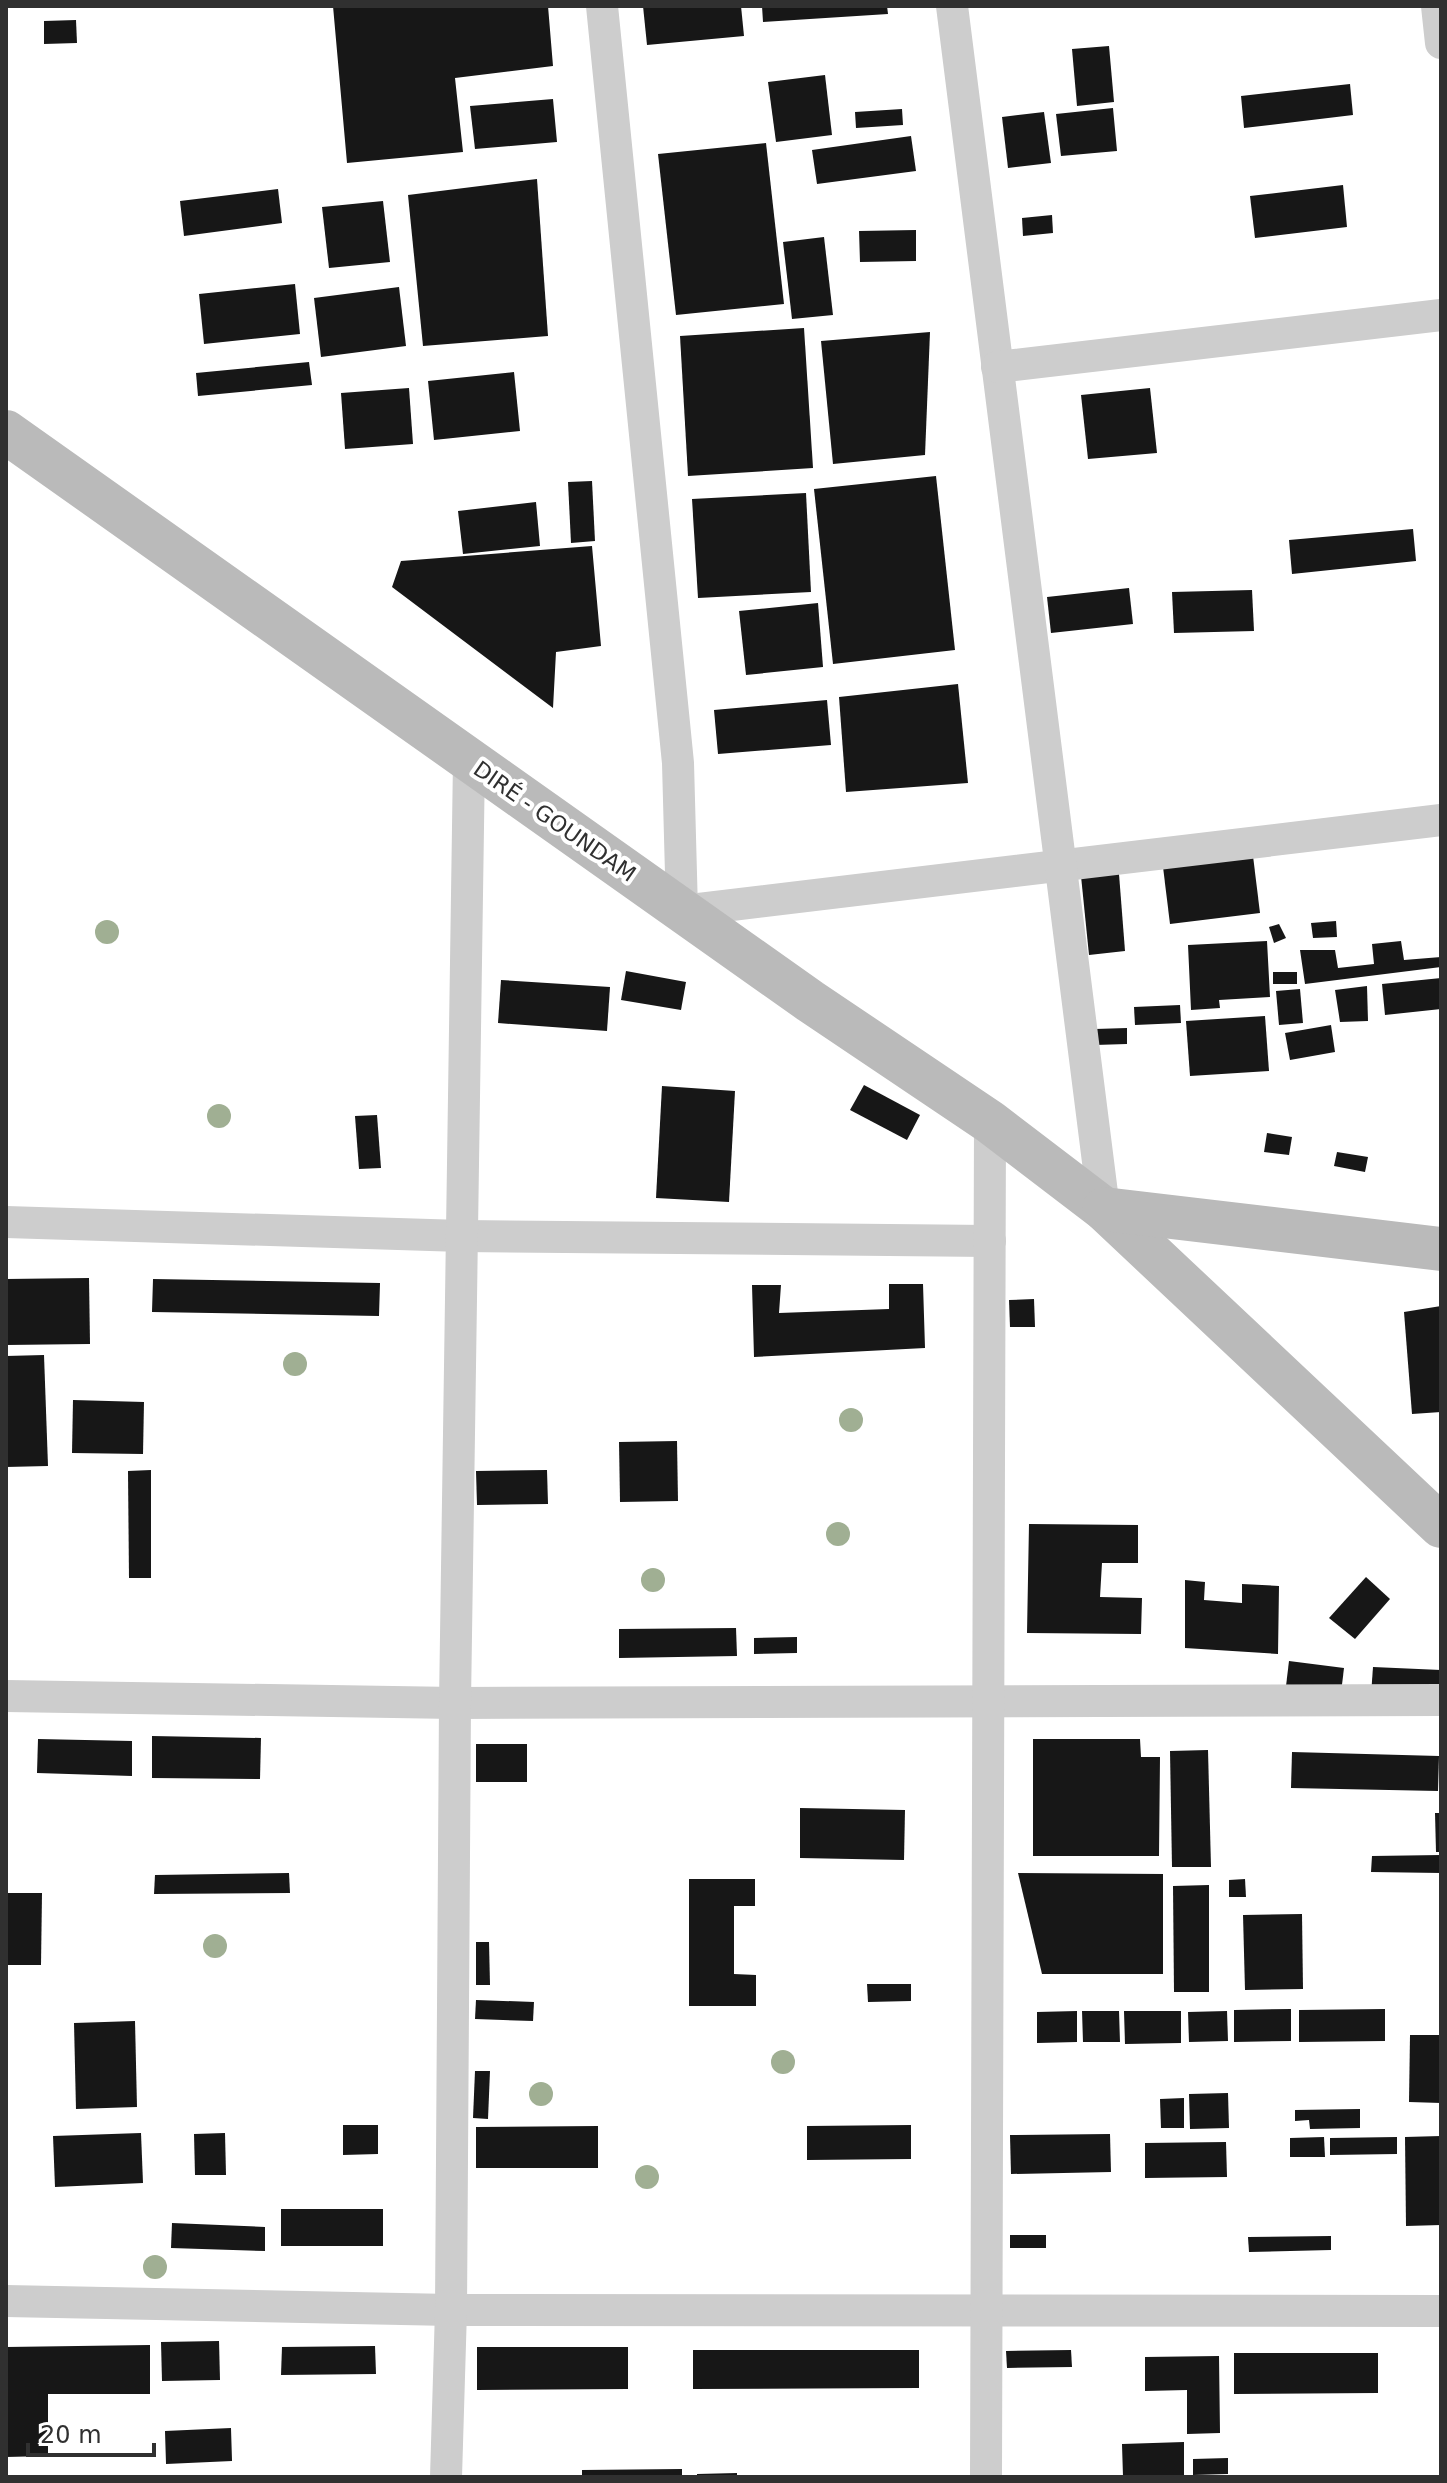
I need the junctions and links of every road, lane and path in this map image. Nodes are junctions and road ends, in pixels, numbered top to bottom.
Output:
1 (602, 6) edge
2 (952, 6) edge
3 (1437, 6) edge
4 (1441, 43) edge
5 (1441, 315) edge
6 (997, 367) junction
7 (6, 432) edge
8 (469, 760) junction
9 (1441, 820) edge
10 (1060, 866) junction
11 (682, 911) junction
12 (990, 1122) junction
13 (1104, 1209) junction
14 (6, 1222) edge
15 (462, 1236) junction
16 (990, 1241) junction
17 (1441, 1249) edge
18 (1441, 1526) edge
19 (6, 1696) edge
20 (1441, 1700) edge
21 (988, 1701) junction
22 (455, 1703) junction
23 (6, 2301) edge
24 (451, 2310) junction
25 (986, 2311) junction
26 (1441, 2311) edge
27 (446, 2477) edge
28 (986, 2477) edge

1 - 11 street
2 - 6 street
3 - 4 street
5 - 6 street
6 - 10 street
7 - 8 main road, DIRÉ - GOUNDAM
8 - 11 main road, DIRÉ - GOUNDAM
8 - 15 street
9 - 10 street
10 - 11 street
10 - 13 street
11 - 12 main road, DIRÉ - GOUNDAM
12 - 13 main road, DIRÉ - GOUNDAM
12 - 16 street
13 - 17 main road
13 - 18 main road, DIRÉ - GOUNDAM
14 - 15 street
15 - 16 street
15 - 22 street
16 - 21 street
19 - 22 street
20 - 21 street
21 - 22 street
21 - 25 street
22 - 24 street
23 - 24 street
24 - 25 street
24 - 27 street
25 - 26 street
25 - 28 street

